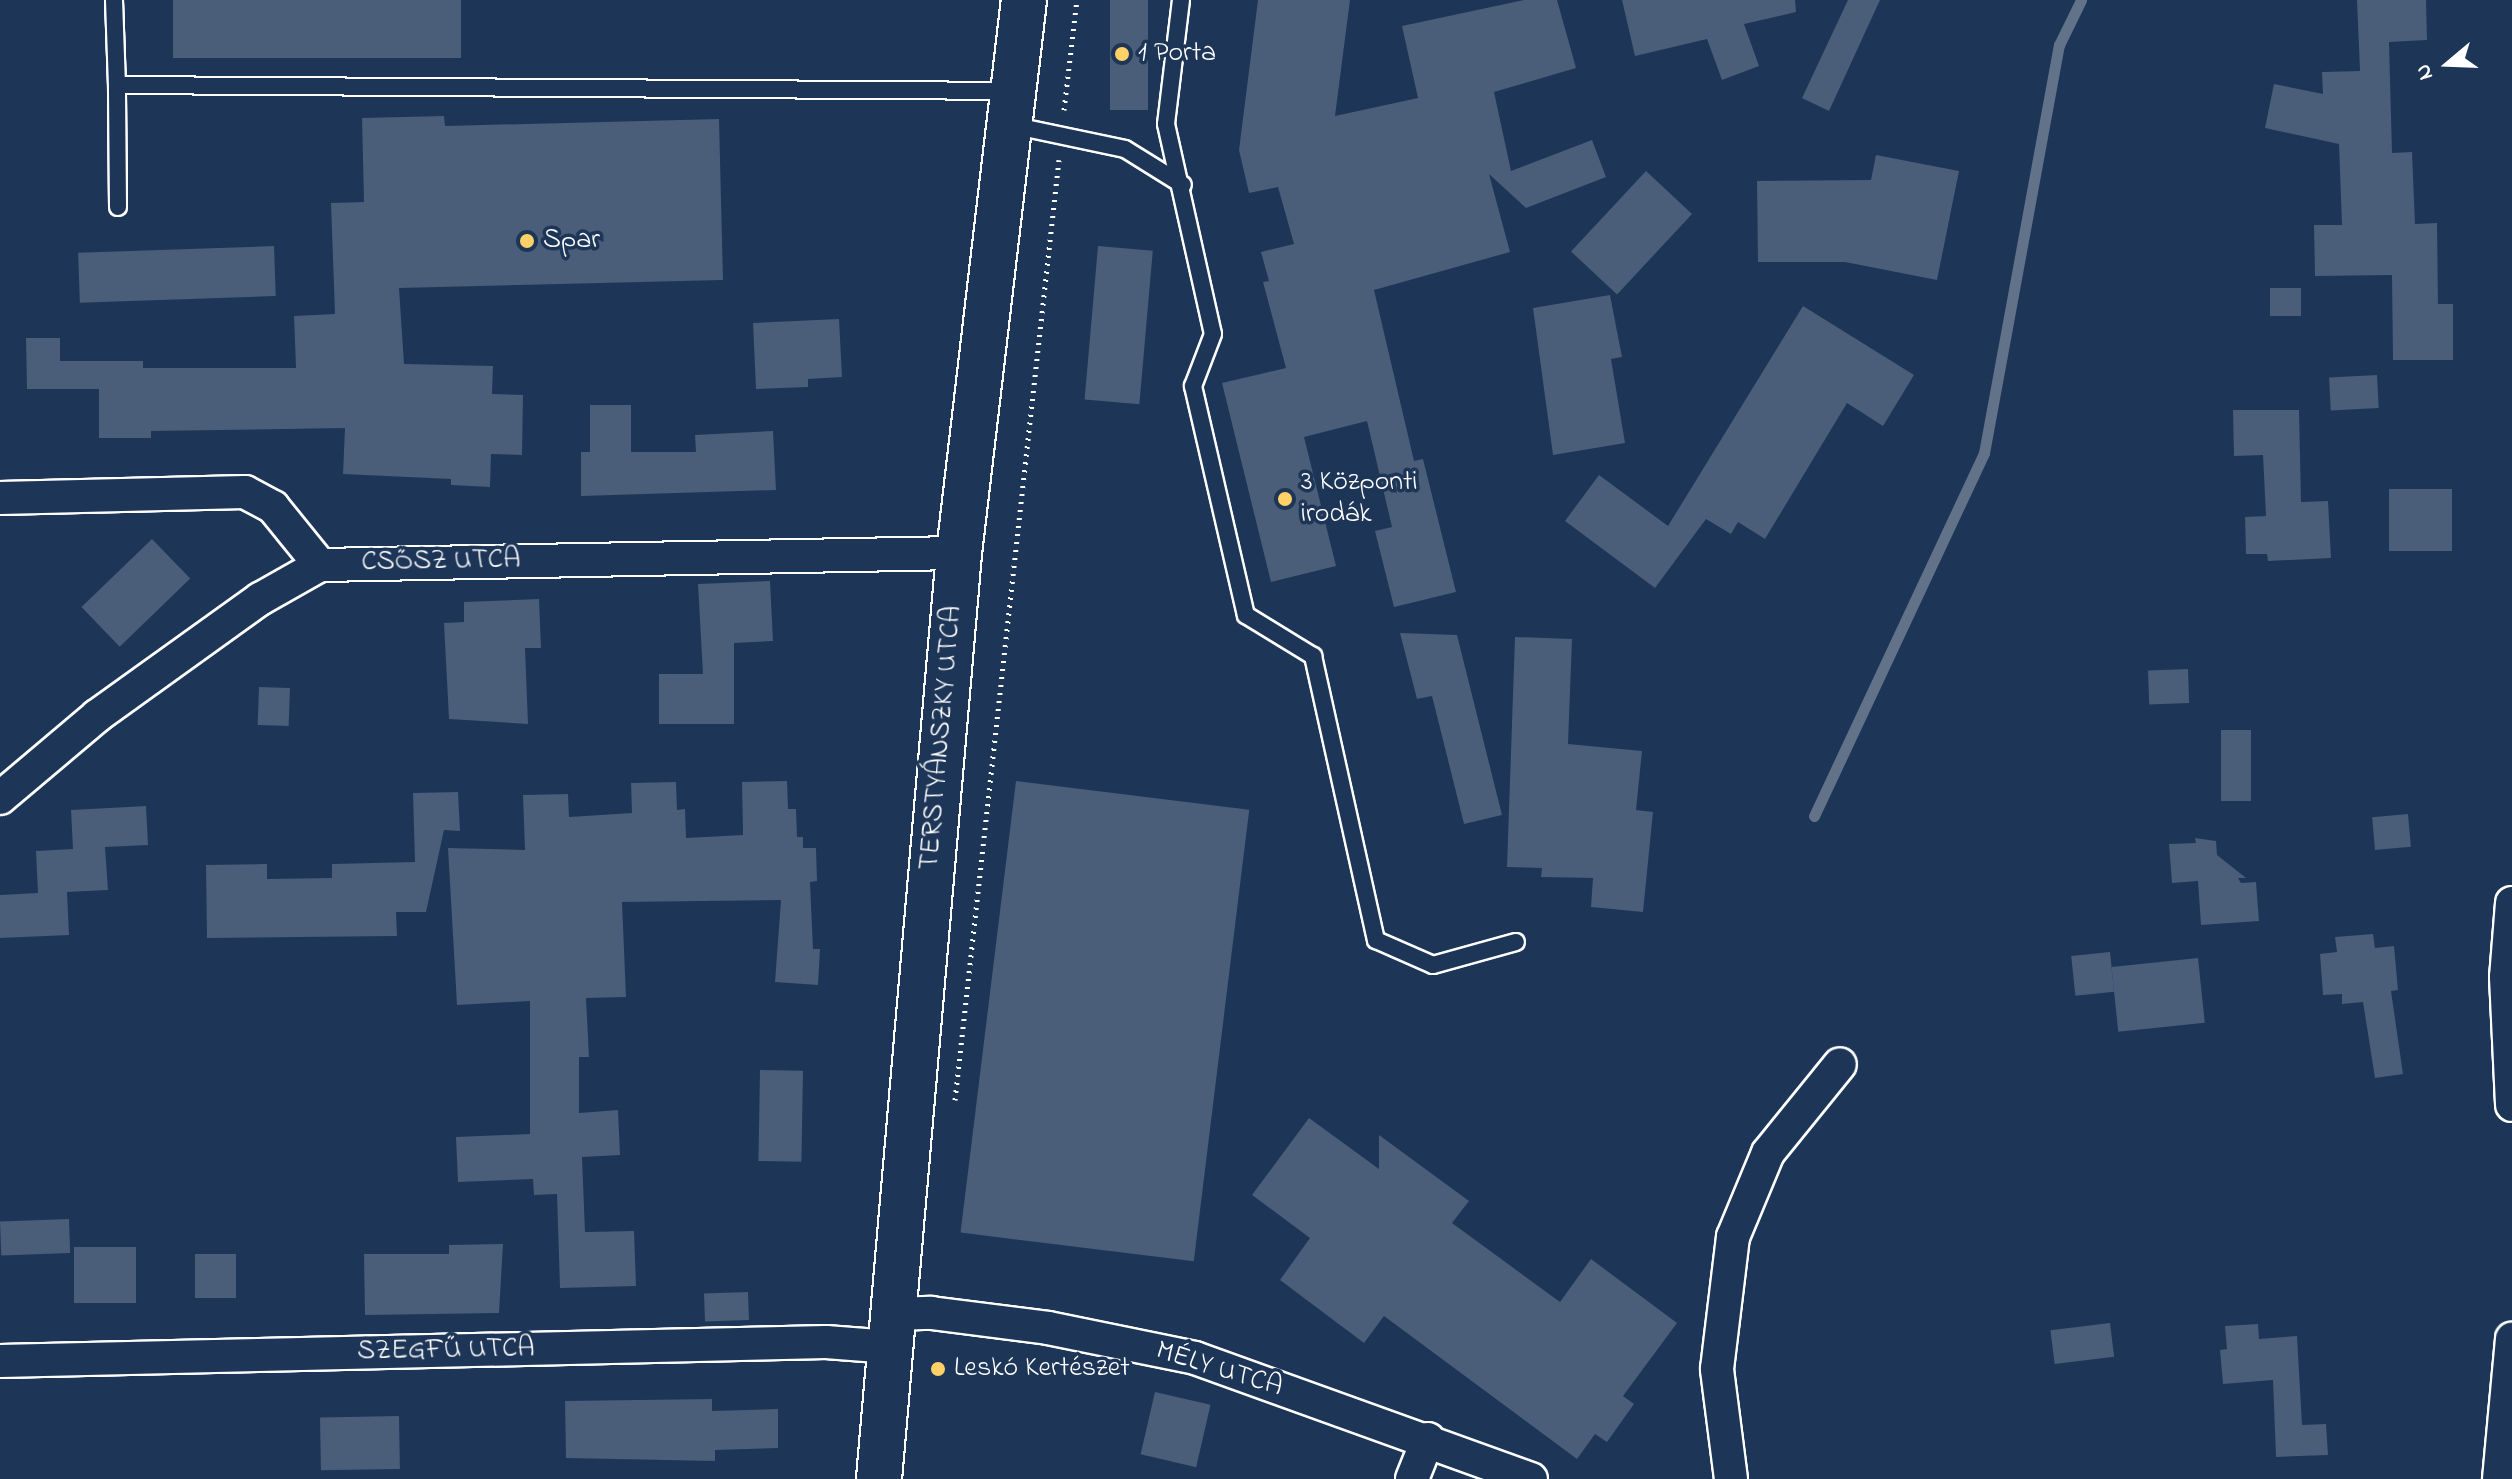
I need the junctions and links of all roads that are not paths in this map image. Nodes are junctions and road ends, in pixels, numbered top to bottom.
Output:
1 (114, 0) edge
2 (1024, 0) edge
3 (1181, 0) edge
4 (117, 85) junction
5 (1013, 108) junction
6 (1183, 185) junction
7 (118, 207) dead end
8 (0, 498) edge
9 (959, 553) junction
10 (320, 565) junction
11 (0, 798) edge
12 (2512, 903) edge
13 (1516, 942) dead end
14 (1840, 1064) dead end
15 (2512, 1105) edge
16 (892, 1331) junction
17 (2512, 1339) edge
18 (0, 1361) edge
19 (1428, 1439) junction
20 (879, 1479) edge
21 (1412, 1479) edge
22 (1531, 1479) edge
23 (1731, 1479) edge
24 (2499, 1479) edge

1 - 4 lane
2 - 5 main road, TERSTYÁNSZKY UTCA
3 - 6 lane
4 - 5 lane
4 - 7 lane
5 - 6 lane
5 - 9 main road, TERSTYÁNSZKY UTCA
6 - 13 lane
8 - 10 street
9 - 10 street, CSŐSZ UTCA
9 - 16 main road, TERSTYÁNSZKY UTCA
10 - 11 street, CSŐSZ UTCA
12 - 15 street
14 - 23 street
16 - 18 street, SZEGFŰ UTCA
16 - 19 street, MÉLY UTCA
16 - 20 main road, TERSTYÁNSZKY UTCA
17 - 24 street
19 - 21 street
19 - 22 street, MÉLY UTCA

